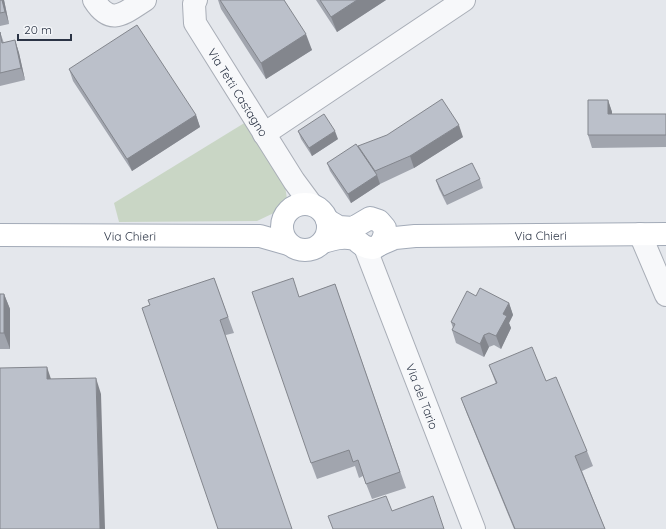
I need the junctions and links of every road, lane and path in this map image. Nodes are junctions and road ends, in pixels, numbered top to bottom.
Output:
1 (94, 0) edge
2 (145, 0) edge
3 (464, 0) edge
4 (193, 1) edge
5 (264, 134) junction
6 (295, 211) junction
7 (327, 220) junction
8 (379, 221) junction
9 (640, 234) junction
10 (666, 234) edge
11 (0, 235) edge
12 (260, 236) junction
13 (415, 236) junction
14 (323, 242) junction
15 (288, 244) junction
16 (373, 251) junction
17 (666, 295) edge
18 (474, 529) edge

1 - 2 street
3 - 5 street
4 - 5 street, Via Tetti Castagno
5 - 6 street, Via Tetti Castagno
6 - 7 main road, Via Chieri
6 - 12 main road
6 - 15 main road
7 - 8 main road, Via Chieri
7 - 14 main road
8 - 13 main road, Via Chieri
8 - 16 main road
9 - 10 main road, Via Chieri
9 - 13 main road, Via Chieri
9 - 17 street
11 - 12 main road, Via Chieri
12 - 15 main road, Via Chieri
13 - 16 main road, Via Chieri
14 - 15 main road, Via Chieri
14 - 16 main road, Via Chieri
16 - 18 street, Via del Tario

